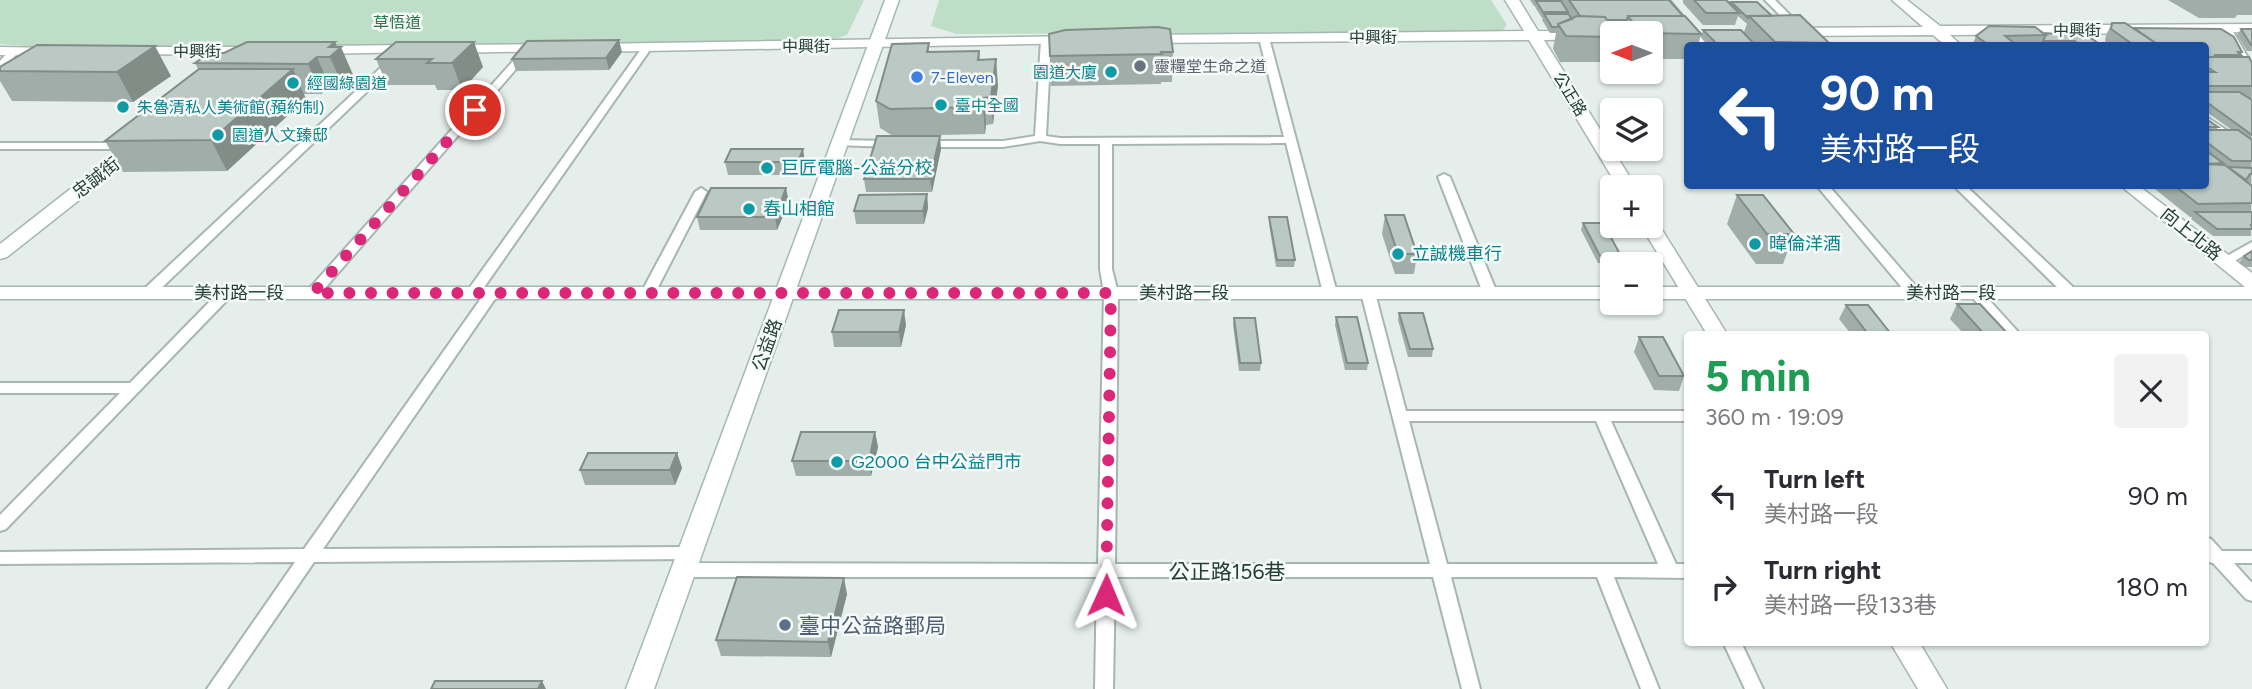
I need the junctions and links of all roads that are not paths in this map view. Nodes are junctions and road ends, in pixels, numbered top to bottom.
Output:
1 (892, 0) edge
2 (1512, 0) edge
3 (1664, 0) edge
4 (1770, 0) edge
5 (1899, 0) edge
6 (2226, 28) junction
7 (2252, 28) edge
8 (1936, 30) junction
9 (1802, 31) junction
10 (1774, 32) edge
11 (1671, 34) edge
12 (1600, 35) edge
13 (1534, 36) junction
14 (1701, 37) edge
15 (1264, 38) junction
16 (1046, 40) junction
17 (1087, 40) edge
18 (1128, 40) edge
19 (1812, 42) edge
20 (1950, 42) edge
21 (876, 43) junction
22 (647, 47) junction
23 (529, 48) junction
24 (405, 49) junction
25 (299, 50) edge
26 (7, 51) edge
27 (114, 51) edge
28 (68, 52) joint
29 (40, 65) edge
30 (239, 66) edge
31 (0, 67) edge
32 (2252, 74) edge
33 (2209, 122) edge
34 (158, 130) edge
35 (1040, 138) junction
36 (1291, 140) junction
37 (1106, 141) junction
38 (840, 143) junction
39 (0, 146) edge
40 (138, 146) junction
41 (2252, 152) edge
42 (1620, 175) edge
43 (1444, 177) dead end
44 (1826, 189) edge
45 (1963, 189) edge
46 (2133, 189) edge
47 (701, 192) dead end
48 (1658, 238) edge
49 (2252, 246) edge
50 (0, 253) edge
51 (2224, 261) junction
52 (2252, 284) edge
53 (0, 293) edge
54 (148, 293) junction
55 (226, 293) junction
56 (313, 293) junction
57 (482, 293) junction
58 (648, 293) junction
59 (1111, 293) junction
60 (1329, 293) junction
61 (1368, 293) junction
62 (1490, 293) junction
63 (1600, 293) edge
64 (1663, 293) edge
65 (1692, 293) junction
66 (1914, 293) junction
67 (1975, 293) junction
68 (2071, 293) junction
69 (2252, 293) edge
70 (785, 294) junction
71 (1715, 331) edge
72 (2010, 331) edge
73 (0, 388) edge
74 (134, 388) junction
75 (1400, 416) junction
76 (1601, 416) junction
77 (1684, 416) edge
78 (0, 525) edge
79 (309, 556) junction
80 (2212, 557) edge
81 (2252, 557) edge
82 (0, 558) edge
83 (687, 562) junction
84 (1106, 571) junction
85 (1440, 571) junction
86 (1603, 571) junction
87 (1679, 571) edge
88 (2252, 594) edge
89 (1734, 646) edge
90 (1906, 646) edge
91 (216, 689) edge
92 (640, 689) edge
93 (1104, 689) edge
94 (1471, 689) edge
95 (1650, 689) edge
96 (1755, 689) edge
97 (1933, 689) edge

1 - 21 street, 公益路
2 - 13 street, 公正路
3 - 14 lane
4 - 9 lane
5 - 8 street
6 - 7 street, 中興街
6 - 8 street, 中興街
6 - 32 lane
8 - 9 street, 中興街
8 - 20 street
9 - 10 street, 中興街
9 - 19 lane
11 - 14 street
12 - 13 street, 中興街
13 - 15 street, 中興街
13 - 42 street, 公正路
15 - 18 street, 中興街
15 - 36 lane
16 - 17 street, 中興街
16 - 21 street, 中興街
16 - 35 lane
21 - 22 street, 中興街
21 - 38 street, 公益路
22 - 23 street, 中興街
22 - 57 lane
23 - 24 street, 中興街
23 - 56 lane
24 - 25 street, 中興街
24 - 54 lane
26 - 28 street
26 - 31 lane
27 - 30 street, 中興街
28 - 29 lane
33 - 41 lane
34 - 40 street, 忠誠街
35 - 37 lane
35 - 38 lane
36 - 37 lane
36 - 60 lane
37 - 59 lane
38 - 70 street, 公益路
39 - 40 lane
40 - 50 street, 忠誠街
43 - 62 lane
44 - 66 lane
45 - 68 lane
46 - 51 street, 向上北路
47 - 58 lane
48 - 65 street
49 - 51 lane
51 - 52 street, 向上北路
53 - 54 street, 美村路一段
54 - 55 street, 美村路一段
55 - 56 street, 美村路一段
55 - 74 lane
56 - 57 street, 美村路一段
57 - 58 street, 美村路一段
57 - 79 lane
58 - 70 street, 美村路一段
59 - 60 street, 美村路一段
59 - 70 street, 美村路一段
59 - 84 lane
60 - 61 street, 美村路一段
61 - 62 street, 美村路一段
61 - 75 lane
62 - 63 street, 美村路一段
64 - 65 street, 美村路一段
65 - 66 street, 美村路一段
65 - 71 street
66 - 67 street, 美村路一段
67 - 68 street, 美村路一段
67 - 72 lane
68 - 69 street, 美村路一段
70 - 83 street, 公益路
73 - 74 lane
74 - 78 lane
75 - 76 lane
75 - 85 lane
76 - 77 lane
76 - 87 lane
79 - 82 lane, 公正路156巷
79 - 83 lane, 公正路156巷
79 - 91 lane
80 - 81 lane
80 - 88 lane
83 - 84 lane, 公正路156巷
83 - 92 street, 公益路
84 - 85 lane, 公正路156巷
84 - 93 lane
85 - 86 lane, 公正路156巷
85 - 94 lane
86 - 87 lane, 公正路156巷
86 - 95 lane
89 - 96 lane
90 - 97 street

